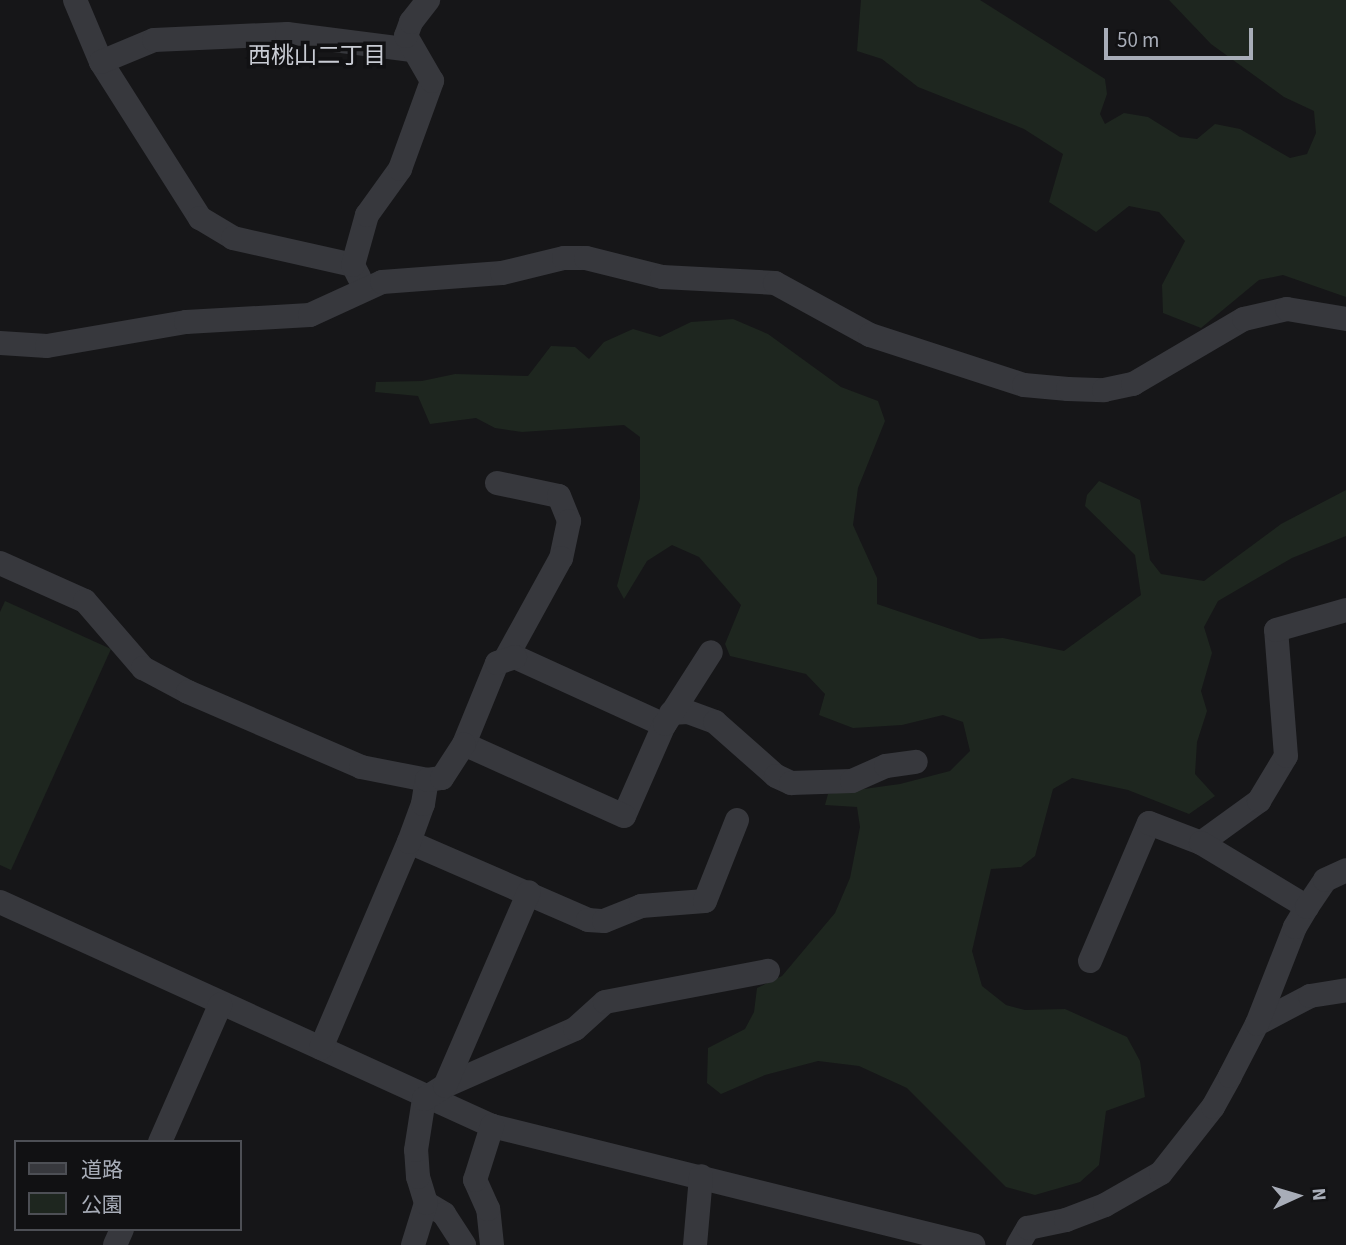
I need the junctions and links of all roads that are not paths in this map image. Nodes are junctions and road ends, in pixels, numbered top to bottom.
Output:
1 (75, 0) edge
2 (422, 6) edge
3 (339, 41) junction
4 (412, 50) junction
5 (101, 62) junction
6 (353, 265) junction
7 (369, 288) junction
8 (1346, 319) edge
9 (0, 343) edge
10 (497, 483) dead end
11 (0, 563) edge
12 (1346, 610) edge
13 (710, 652) dead end
14 (506, 658) junction
15 (668, 719) junction
16 (464, 744) junction
17 (916, 762) dead end
18 (427, 780) junction
19 (737, 820) dead end
20 (408, 842) junction
21 (1201, 843) junction
22 (1346, 870) edge
23 (529, 892) junction
24 (0, 902) edge
25 (1307, 907) junction
26 (1090, 961) dead end
27 (768, 971) dead end
28 (1346, 990) edge
29 (220, 1005) junction
30 (1258, 1024) junction
31 (321, 1048) junction
32 (446, 1086) junction
33 (424, 1099) junction
34 (492, 1126) junction
35 (161, 1140) edge
36 (701, 1177) junction
37 (426, 1203) junction
38 (413, 1245) edge
39 (464, 1245) edge
40 (492, 1245) edge
41 (695, 1245) edge
42 (973, 1245) edge
43 (1018, 1245) edge

1 - 5 street
2 - 3 street
2 - 4 street
3 - 4 street
3 - 5 street
4 - 6 street
5 - 6 street
6 - 7 street
7 - 8 street
7 - 9 street
10 - 14 street
11 - 18 street
12 - 21 street
13 - 15 street
14 - 15 street
14 - 16 street
15 - 16 street
15 - 17 street
16 - 18 street
18 - 20 street
19 - 23 street
20 - 23 street
20 - 31 street
21 - 25 street
21 - 26 street
22 - 25 street
23 - 32 street
24 - 29 street
25 - 30 street
27 - 32 street
28 - 30 street
29 - 31 street
29 - 35 street
30 - 43 street
31 - 33 street
32 - 33 street
33 - 34 street
33 - 37 street
34 - 36 street
34 - 40 street
36 - 41 street
36 - 42 street
37 - 38 street
37 - 39 street

